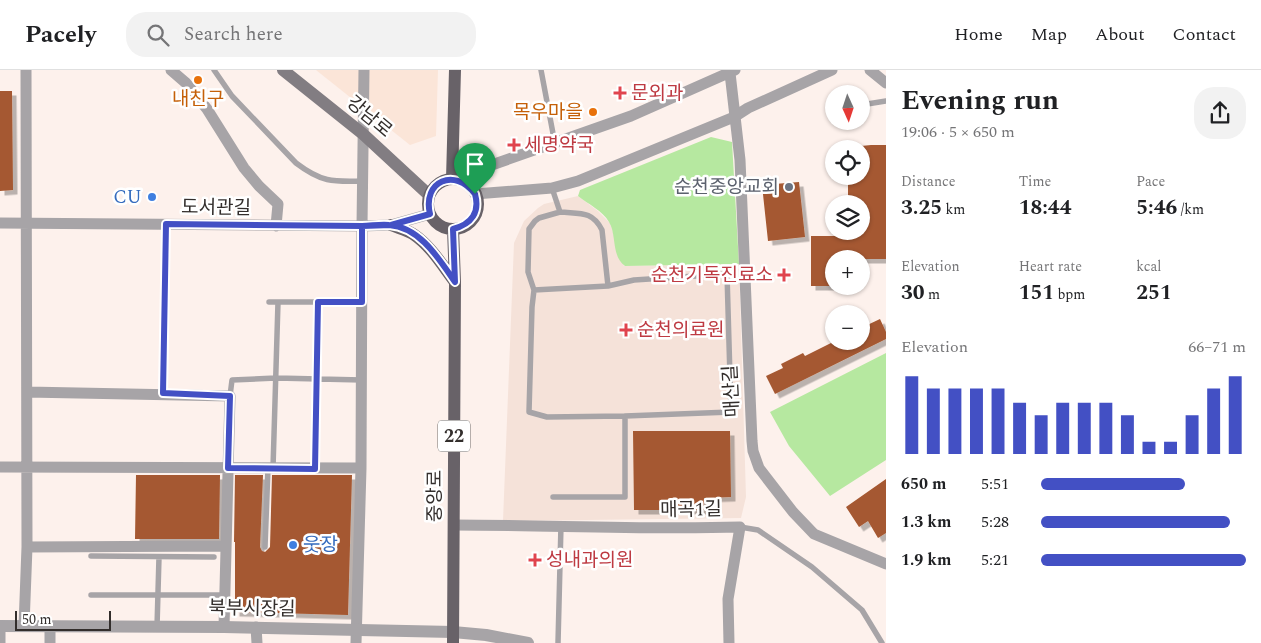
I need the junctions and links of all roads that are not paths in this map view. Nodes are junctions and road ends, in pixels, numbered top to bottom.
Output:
1 (26, 70) edge
2 (171, 70) edge
3 (214, 70) edge
4 (283, 70) edge
5 (364, 70) edge
6 (455, 70) edge
7 (542, 70) edge
8 (832, 70) edge
9 (870, 70) edge
10 (733, 72) edge
11 (886, 84) edge
12 (886, 101) edge
13 (870, 104) edge
14 (734, 117) junction
15 (364, 134) junction
16 (555, 144) junction
17 (456, 180) junction
18 (362, 181) junction
19 (552, 188) junction
20 (475, 194) junction
21 (429, 195) junction
22 (560, 212) junction
23 (430, 214) junction
24 (0, 223) edge
25 (27, 223) junction
26 (166, 224) junction
27 (391, 225) junction
28 (276, 226) junction
29 (362, 226) junction
30 (453, 229) junction
31 (455, 282) junction
32 (608, 286) junction
33 (534, 290) junction
34 (269, 302) dead end
35 (278, 302) junction
36 (318, 302) junction
37 (362, 302) junction
38 (276, 378) junction
39 (317, 380) junction
40 (362, 380) junction
41 (27, 392) junction
42 (163, 393) junction
43 (230, 396) junction
44 (625, 416) junction
45 (0, 467) edge
46 (27, 467) junction
47 (228, 468) junction
48 (271, 468) junction
49 (361, 468) junction
50 (315, 469) junction
51 (553, 497) dead end
52 (454, 525) junction
53 (561, 526) junction
54 (740, 527) junction
55 (226, 546) junction
56 (265, 547) dead end
57 (27, 548) junction
58 (91, 556) dead end
59 (158, 557) junction
60 (214, 557) dead end
61 (886, 564) edge
62 (90, 595) dead end
63 (225, 595) junction
64 (158, 596) junction
65 (0, 626) edge
66 (24, 626) junction
67 (50, 626) junction
68 (157, 627) junction
69 (224, 627) junction
70 (256, 627) junction
71 (356, 637) edge
72 (453, 637) edge
73 (0, 643) edge
74 (50, 643) edge
75 (256, 643) edge
76 (528, 643) edge
77 (558, 643) edge
78 (729, 643) edge
79 (882, 643) edge

1 - 25 street
2 - 28 street
3 - 18 lane
4 - 15 main road, 강남로
5 - 15 street
6 - 17 main road
7 - 16 lane
8 - 14 street
9 - 11 street
10 - 14 street, 매산길
10 - 16 street
12 - 13 lane
14 - 19 street
14 - 61 street, 매산길
15 - 18 street
15 - 21 main road, 강남로
16 - 17 street
17 - 20 main road
17 - 21 main road
18 - 29 street
19 - 20 street
19 - 22 lane
20 - 30 main road
21 - 23 main road
22 - 32 lane
22 - 33 lane
23 - 27 street, 도서관길
23 - 30 main road
24 - 25 street, 도서관길
25 - 26 street, 도서관길
25 - 41 street
26 - 28 street, 도서관길
26 - 42 lane
27 - 29 street, 도서관길
27 - 31 main road
28 - 29 street, 도서관길
29 - 37 street
30 - 31 main road, 중앙로 / 22
31 - 52 main road, 중앙로 / 22
32 - 33 lane
32 - 44 lane
33 - 44 lane
34 - 35 lane
35 - 36 lane
35 - 38 lane
36 - 37 lane
36 - 39 lane
37 - 40 street
38 - 39 lane
38 - 43 lane
38 - 48 lane
39 - 40 lane
39 - 50 lane
40 - 49 street
41 - 42 street
41 - 46 street
42 - 43 street
43 - 47 street
44 - 51 lane
45 - 46 street
46 - 47 street
46 - 57 street
47 - 48 street
47 - 55 street
48 - 50 street
48 - 56 lane
49 - 50 street
49 - 71 street
52 - 53 street, 매곡1길
52 - 72 main road, 중앙로 / 22
53 - 54 street, 매곡1길
53 - 77 lane
54 - 78 street
54 - 79 lane, 매곡1길
55 - 57 street
55 - 63 street
57 - 66 street
58 - 59 lane
59 - 60 lane
59 - 64 lane
62 - 64 lane
63 - 64 lane
63 - 69 street
64 - 68 lane
65 - 66 street, 북부시장길
65 - 73 street
66 - 67 street, 북부시장길
67 - 68 street, 북부시장길
67 - 74 street
68 - 69 street, 북부시장길
69 - 70 street, 북부시장길
70 - 71 street, 북부시장길
70 - 75 street
71 - 72 street, 북부시장길
72 - 76 street, 북부시장길

